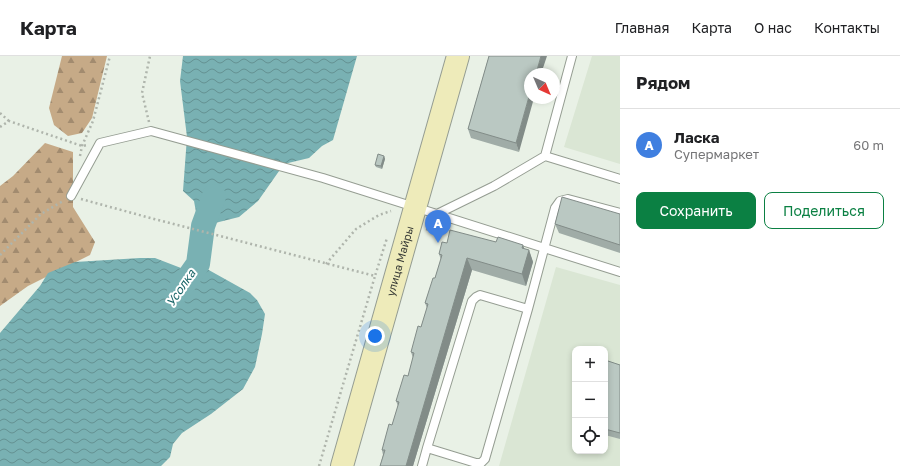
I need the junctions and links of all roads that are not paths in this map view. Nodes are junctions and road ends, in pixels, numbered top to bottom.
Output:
1 (458, 56) edge
2 (572, 56) edge
3 (545, 156) junction
4 (620, 180) edge
5 (71, 196) road end
6 (407, 213) junction
7 (620, 213) edge
8 (437, 214) junction
9 (545, 249) junction
10 (620, 272) edge
11 (528, 309) junction
12 (427, 448) junction
13 (342, 466) edge
14 (422, 466) edge

1 - 6 street, улица Майры
2 - 3 lane
3 - 4 lane
3 - 8 lane
5 - 6 lane
6 - 8 lane
6 - 13 street, улица Майры
7 - 9 lane
8 - 9 lane
9 - 10 lane
9 - 11 lane
11 - 12 lane
11 - 12 lane
12 - 14 lane

